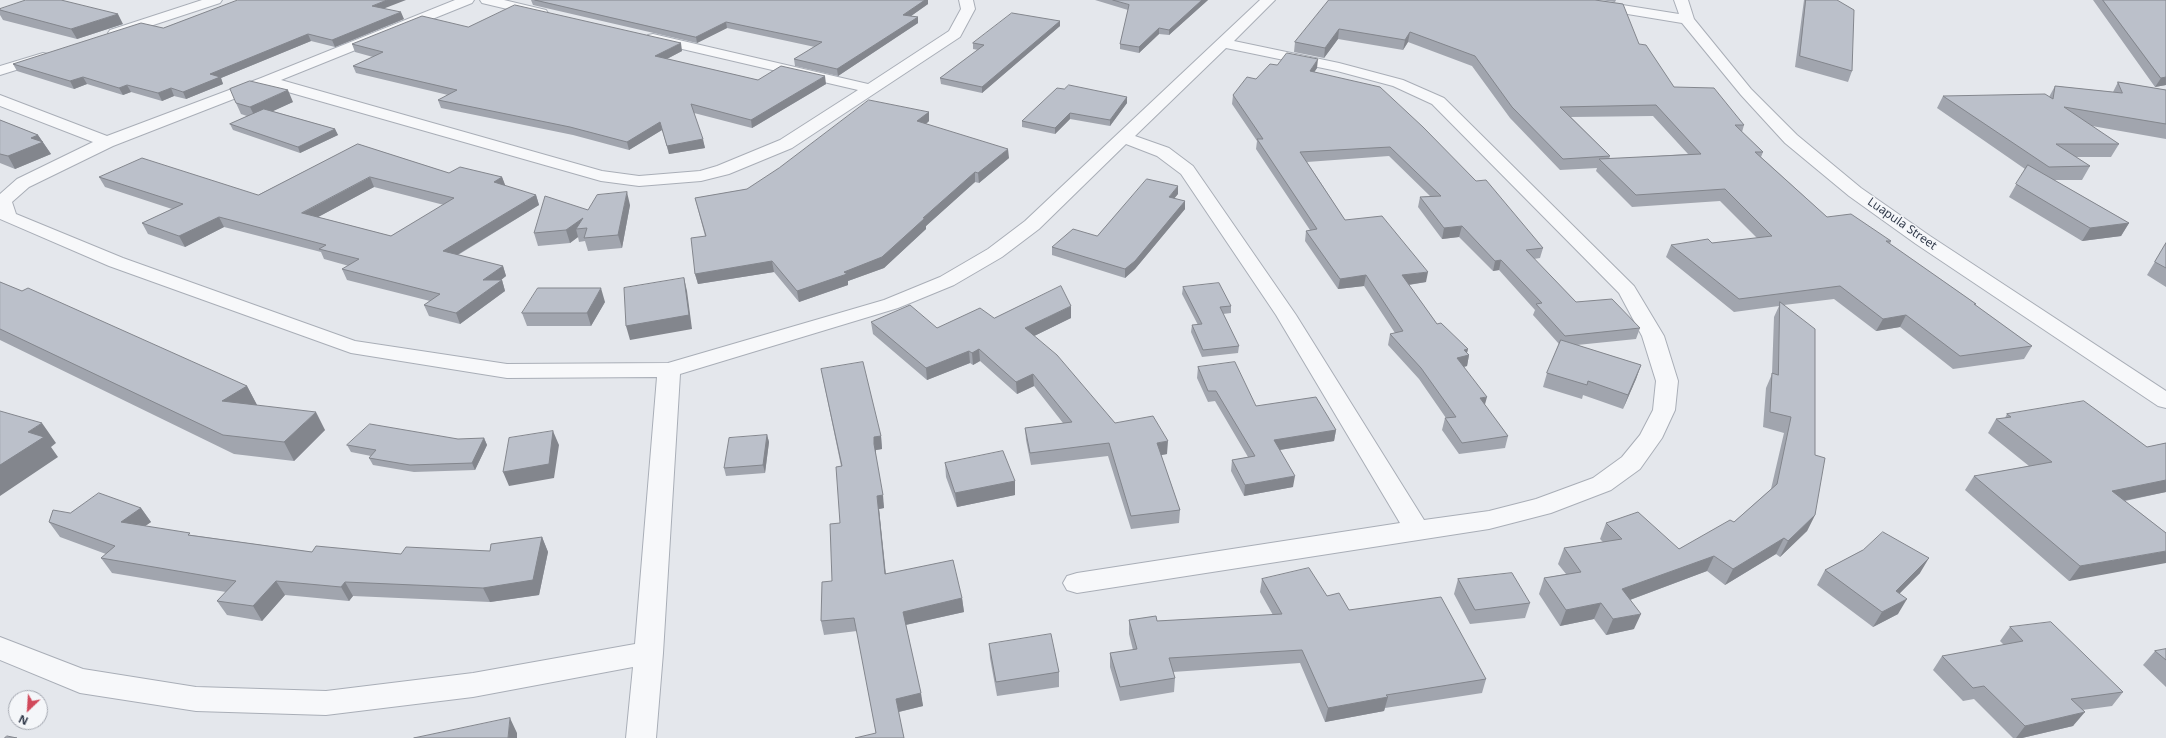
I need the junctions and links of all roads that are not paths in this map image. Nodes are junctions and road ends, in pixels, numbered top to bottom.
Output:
1 (215, 0) edge
2 (467, 0) edge
3 (487, 0) edge
4 (966, 0) edge
5 (1268, 0) edge
6 (1567, 0) edge
7 (1681, 0) edge
8 (556, 16) edge
9 (1688, 20) junction
10 (641, 36) edge
11 (104, 37) edge
12 (1224, 43) junction
13 (59, 51) edge
14 (0, 71) edge
15 (266, 81) junction
16 (872, 89) junction
17 (0, 100) edge
18 (1125, 138) junction
19 (107, 142) junction
20 (1, 202) edge
21 (669, 370) junction
22 (2166, 402) edge
23 (1417, 530) junction
24 (1077, 583) dead end
25 (0, 648) edge
26 (649, 653) junction
27 (641, 738) edge

1 - 11 street
2 - 15 street
3 - 8 street
4 - 16 street
5 - 12 street
6 - 9 street
7 - 9 street, Luapula Street
9 - 22 street, Luapula Street
10 - 16 street
12 - 18 street
12 - 23 street
13 - 14 street
15 - 16 street
15 - 19 street
17 - 19 street
18 - 21 street
18 - 23 street
19 - 20 street
20 - 21 street
21 - 26 street
23 - 24 street
25 - 26 street
26 - 27 street

